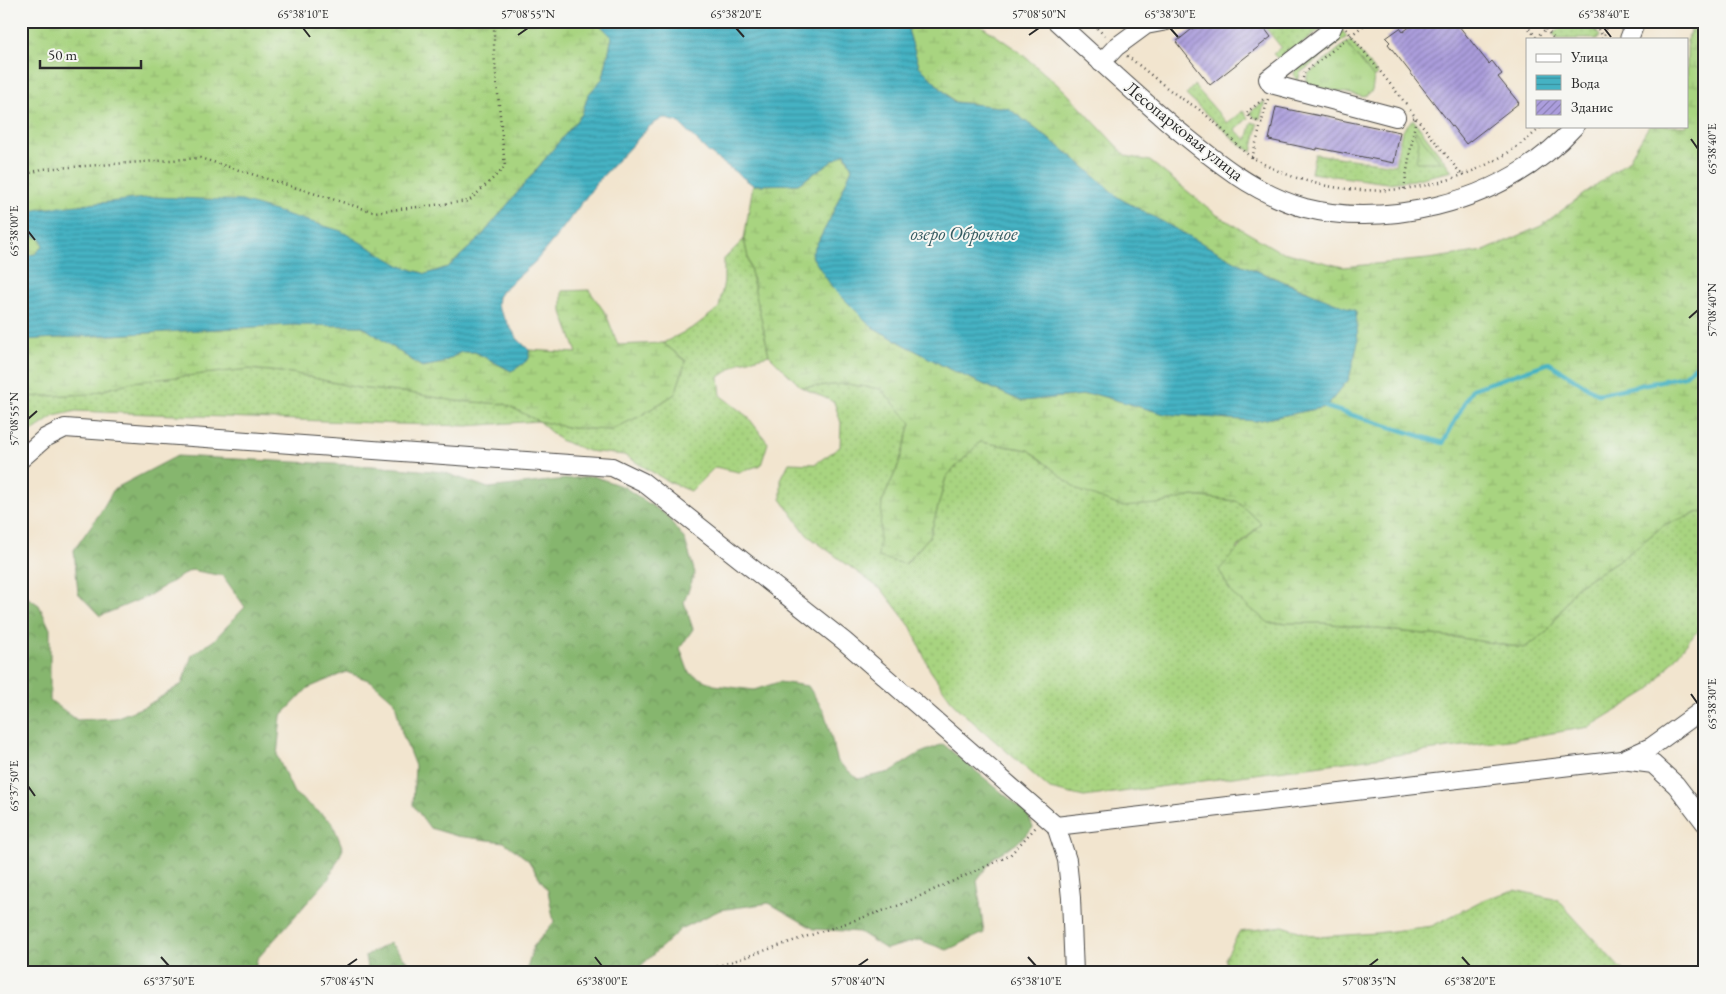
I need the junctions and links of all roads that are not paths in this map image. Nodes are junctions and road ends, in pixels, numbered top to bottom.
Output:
1 (1056, 21) edge
2 (1167, 21) edge
3 (1636, 21) edge
4 (1340, 25) edge
5 (1629, 38) edge
6 (1101, 63) junction
7 (1403, 118) road end
8 (1573, 128) edge
9 (21, 459) edge
10 (1705, 708) edge
11 (1622, 760) junction
12 (1051, 821) junction
13 (1705, 823) edge
14 (1074, 973) edge

1 - 6 street, Лесопарковая улица
2 - 6 street
3 - 5 street
4 - 7 street
6 - 8 street, Лесопарковая улица
9 - 12 street
10 - 11 street
11 - 12 street
11 - 13 street
12 - 14 street

